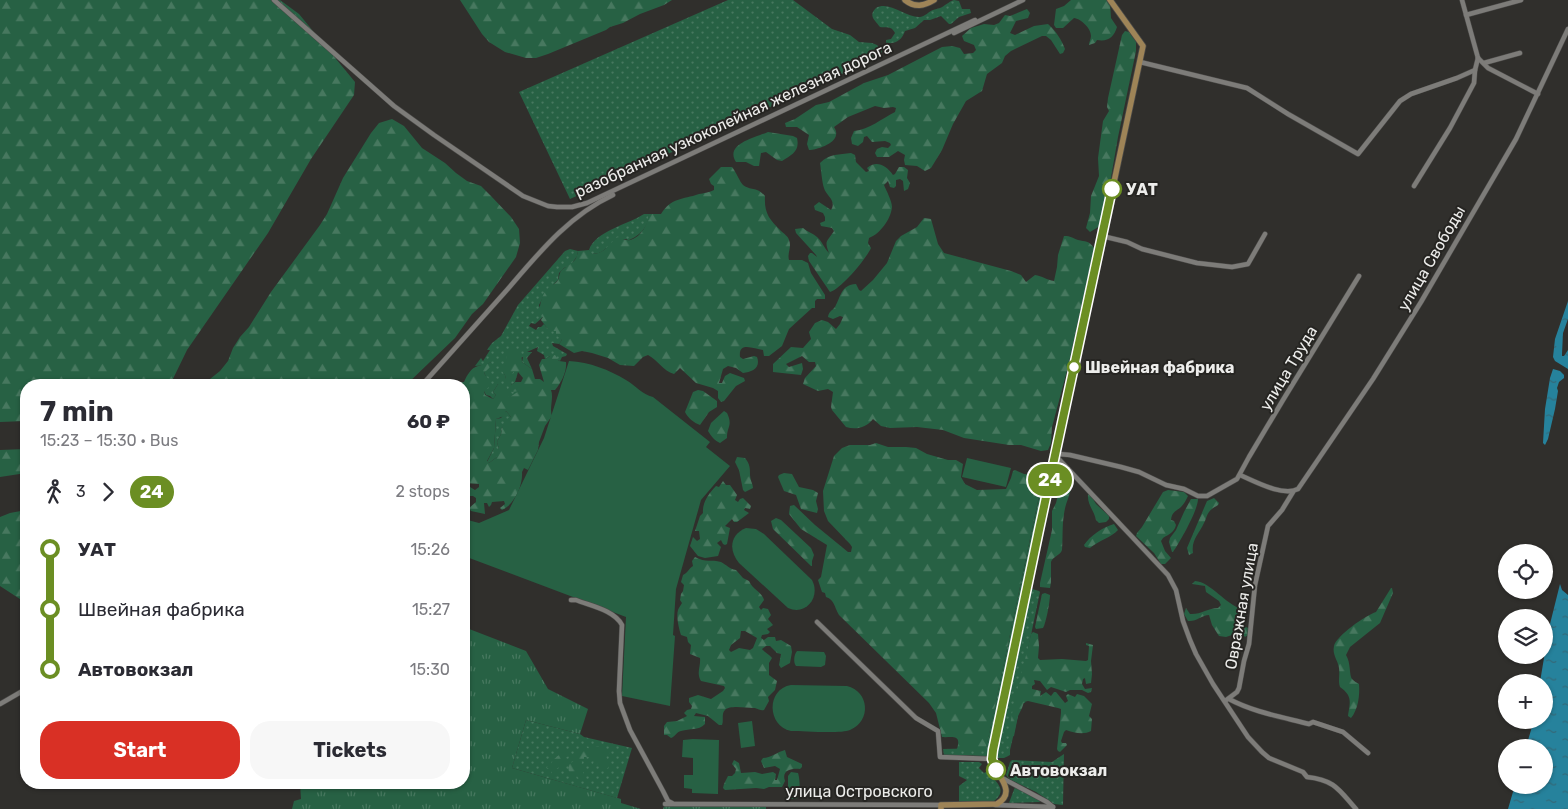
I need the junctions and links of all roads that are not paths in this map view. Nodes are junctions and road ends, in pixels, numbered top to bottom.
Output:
1 (274, 0) edge
2 (934, 0) edge
3 (1023, 0) edge
4 (1110, 0) edge
5 (1462, 0) edge
6 (1521, 0) edge
7 (908, 2) edge
8 (1466, 15) junction
9 (975, 20) dead end
10 (1568, 29) edge
11 (950, 36) junction
12 (912, 50) junction
13 (1520, 53) dead end
14 (1478, 58) junction
15 (1140, 62) junction
16 (1484, 63) junction
17 (1475, 70) junction
18 (1538, 94) junction
19 (1414, 186) dead end
20 (1265, 234) dead end
21 (1102, 236) junction
22 (1359, 276) dead end
23 (427, 379) edge
24 (1055, 455) junction
25 (1240, 474) junction
26 (1295, 490) junction
27 (571, 600) dead end
28 (817, 622) dead end
29 (20, 692) edge
30 (1227, 700) junction
31 (0, 704) edge
32 (1368, 753) dead end
33 (992, 759) junction
34 (1002, 778) junction
35 (665, 804) dead end
36 (673, 804) junction
37 (991, 805) junction
38 (839, 807) edge
39 (888, 807) edge
40 (941, 807) edge
41 (1053, 808) edge
42 (1356, 809) edge

1 - 12 street, разобранная узкоколейная железная дорога
2 - 7 main road
3 - 11 street
4 - 15 main road
5 - 8 street
6 - 8 street
8 - 14 street
9 - 12 street, разобранная узкоколейная железная дорога
10 - 18 street, улица Свободы
11 - 12 street, разобранная узкоколейная железная дорога
11 - 23 street
13 - 16 street
14 - 16 street
14 - 17 street
15 - 17 street
15 - 21 main road
16 - 18 street
17 - 19 street
18 - 26 street, улица Свободы
20 - 21 street
21 - 24 main road
22 - 25 street, улица Труда
24 - 25 street
24 - 30 street
24 - 33 main road
25 - 26 street
26 - 30 street, Овражная улица
27 - 36 street
28 - 33 street
29 - 31 street
30 - 32 street
30 - 42 street
33 - 34 main road
34 - 37 main road
34 - 41 street
35 - 36 street, улица Островского
36 - 38 street, улица Островского
37 - 40 main road, улица Островского
37 - 41 street, улица Островского
38 - 39 street, улица Островского
39 - 40 street, улица Островского

